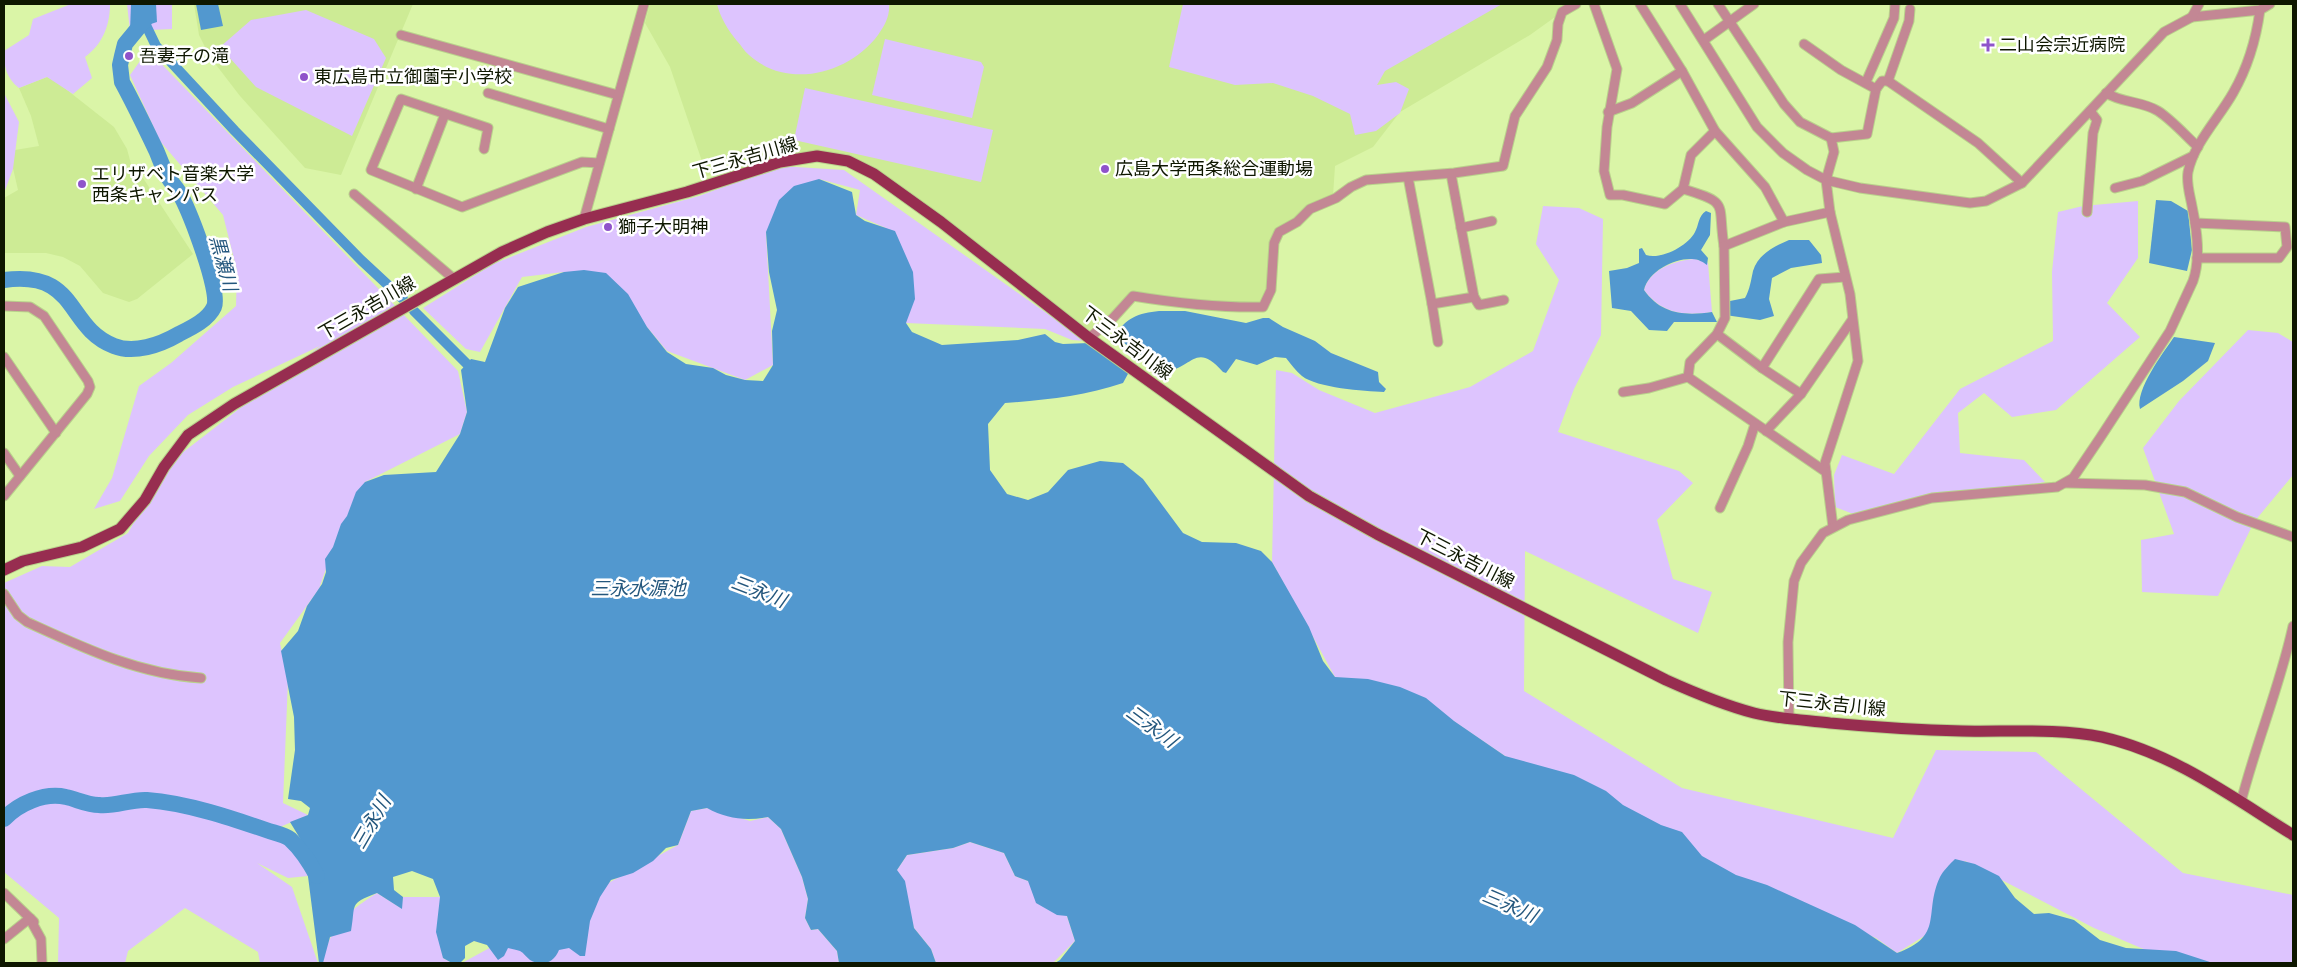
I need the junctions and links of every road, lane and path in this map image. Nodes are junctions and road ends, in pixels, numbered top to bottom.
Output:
1 (633, 4) edge
2 (1576, 4) edge
3 (1594, 4) edge
4 (1640, 4) edge
5 (1680, 4) edge
6 (1718, 4) edge
7 (1754, 4) edge
8 (1894, 4) edge
9 (2199, 4) edge
10 (2270, 4) edge
11 (643, 5) edge
12 (1910, 10) dead end
13 (2260, 10) junction
14 (2192, 17) junction
15 (1729, 22) junction
16 (401, 35) dead end
17 (1704, 40) junction
18 (1804, 44) dead end
19 (1682, 71) junction
20 (1888, 80) junction
21 (1866, 82) junction
22 (1876, 89) junction
23 (2106, 93) junction
24 (488, 94) dead end
25 (618, 95) junction
26 (2090, 110) junction
27 (1608, 112) junction
28 (445, 114) junction
29 (609, 128) junction
30 (1716, 131) junction
31 (1831, 138) junction
32 (2198, 147) junction
33 (484, 148) dead end
34 (2193, 156) junction
35 (599, 163) junction
36 (1451, 174) junction
37 (1408, 177) junction
38 (1826, 180) junction
39 (2022, 183) junction
40 (416, 188) junction
41 (2115, 188) dead end
42 (1683, 189) junction
43 (354, 194) dead end
44 (1830, 212) junction
45 (2087, 212) dead end
46 (584, 219) junction
47 (1492, 221) dead end
48 (1784, 222) junction
49 (2195, 223) junction
50 (1461, 228) junction
51 (1724, 246) junction
52 (2196, 258) junction
53 (1845, 277) junction
54 (454, 279) junction
55 (1474, 297) junction
56 (1504, 300) dead end
57 (1432, 304) junction
58 (4, 306) edge
59 (1852, 320) junction
60 (1718, 334) junction
61 (1089, 338) junction
62 (1438, 342) dead end
63 (4, 357) edge
64 (1762, 368) junction
65 (1688, 377) junction
66 (1623, 392) dead end
67 (1801, 394) junction
68 (1755, 424) junction
69 (1766, 431) junction
70 (56, 432) junction
71 (4, 453) edge
72 (1826, 472) junction
73 (20, 476) junction
74 (2066, 483) junction
75 (4, 496) edge
76 (1720, 508) dead end
77 (1833, 527) junction
78 (2293, 536) edge
79 (4, 570) edge
80 (4, 594) edge
81 (2293, 626) edge
82 (201, 678) dead end
83 (1789, 719) junction
84 (2240, 802) junction
85 (2293, 835) edge
86 (4, 893) edge
87 (30, 918) junction
88 (4, 940) edge
89 (42, 963) edge

1 - 11 street
2 - 36 street
3 - 27 street
4 - 19 street
5 - 17 street
6 - 15 street
7 - 15 street
8 - 21 street
9 - 14 street
10 - 13 street
11 - 25 street
12 - 20 street
13 - 14 street
13 - 32 street
14 - 23 street
15 - 17 street
15 - 31 street
16 - 25 street
17 - 38 street
18 - 21 street
19 - 27 street
19 - 30 street
20 - 22 street
20 - 39 street
21 - 22 street
22 - 31 street
23 - 26 street
23 - 32 street
24 - 29 street
25 - 29 street
26 - 39 street
26 - 45 street
27 - 42 street
28 - 33 street
28 - 40 street
28 - 40 street
29 - 35 street
30 - 42 street
30 - 48 street
31 - 38 street
32 - 34 street
34 - 41 street
34 - 49 street
35 - 40 street
35 - 46 street
36 - 37 street
36 - 50 street
37 - 57 street
37 - 61 street
38 - 39 street
38 - 44 street
42 - 51 street
43 - 54 street
44 - 48 street
44 - 53 street
46 - 54 main road, 下三永吉川線
46 - 61 main road, 下三永吉川線
47 - 50 street
48 - 51 street
49 - 52 street
49 - 52 street
50 - 55 street
51 - 60 street
52 - 74 street
53 - 59 street
53 - 64 street
54 - 79 main road, 下三永吉川線
55 - 56 street
55 - 57 street
57 - 62 street
58 - 70 street
59 - 67 street
59 - 72 street
60 - 64 street
60 - 65 street
61 - 83 main road, 下三永吉川線
63 - 70 street
64 - 67 street
65 - 66 street
65 - 68 street
67 - 69 street
68 - 69 street
68 - 76 street
69 - 72 street
70 - 73 street
71 - 73 street
72 - 77 street
73 - 75 street
74 - 77 street
74 - 78 street
77 - 83 street
80 - 82 street
81 - 84 street
83 - 84 main road, 下三永吉川線
84 - 85 main road, 下三永吉川線
86 - 87 street
87 - 88 street
87 - 89 street

